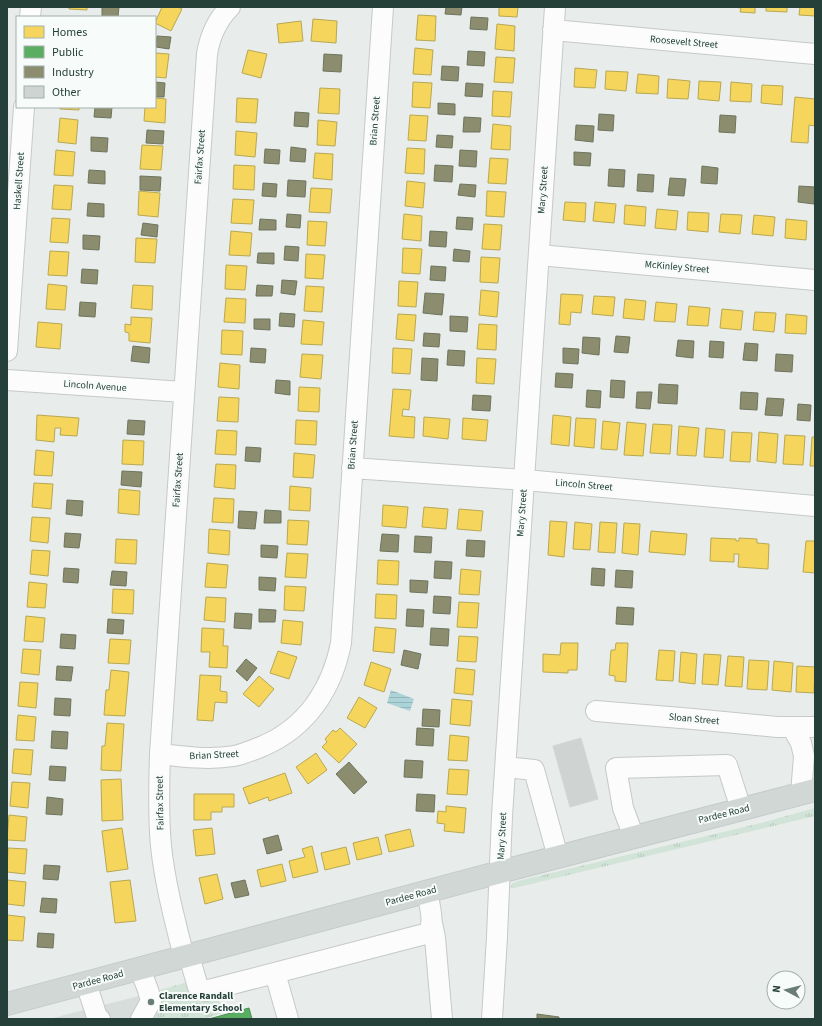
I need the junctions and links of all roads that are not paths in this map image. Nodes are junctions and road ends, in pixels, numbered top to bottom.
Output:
1 (230, 7) edge
2 (383, 7) edge
3 (555, 7) edge
4 (553, 30) junction
5 (815, 54) edge
6 (24, 108) edge
7 (539, 255) junction
8 (815, 280) edge
9 (7, 352) edge
10 (7, 380) edge
11 (184, 392) junction
12 (352, 468) junction
13 (524, 480) junction
14 (815, 506) edge
15 (596, 711) dead end
16 (792, 727) junction
17 (815, 727) edge
18 (160, 754) junction
19 (506, 767) junction
20 (808, 792) edge
21 (741, 809) junction
22 (634, 837) junction
23 (558, 857) junction
24 (500, 872) junction
25 (427, 892) junction
26 (432, 922) junction
27 (186, 957) junction
28 (140, 969) junction
29 (275, 973) junction
30 (86, 984) junction
31 (7, 1004) edge
32 (99, 1018) edge
33 (141, 1019) edge
34 (288, 1019) edge
35 (442, 1019) edge
36 (492, 1019) edge

1 - 11 street, Fairfax Street
2 - 12 street, Brian Street
3 - 4 street, Mary Street
4 - 5 street, Roosevelt Street
4 - 7 street, Mary Street
6 - 9 street, Haskell Street
7 - 8 street, McKinley Street
7 - 13 street, Mary Street
10 - 11 street, Lincoln Avenue
11 - 18 street, Fairfax Street
12 - 13 street, Lincoln Street
12 - 18 street, Brian Street
13 - 14 street, Lincoln Street
13 - 19 street, Mary Street
15 - 16 street, Sloan Street
16 - 17 street, Sloan Street
16 - 20 street
18 - 27 street, Fairfax Street
19 - 23 street
19 - 24 street, Mary Street
20 - 21 main road, Pardee Road
21 - 22 main road, Pardee Road
21 - 22 street
22 - 23 main road, Pardee Road
23 - 24 main road, Pardee Road
24 - 25 main road, Pardee Road
24 - 36 street, Mary Street
25 - 26 street
25 - 27 main road, Pardee Road
26 - 29 street
26 - 35 street
27 - 28 main road, Pardee Road
27 - 29 street, Fairfax Street
28 - 30 main road, Pardee Road
28 - 33 street
29 - 34 street
30 - 31 main road, Pardee Road
30 - 32 street

